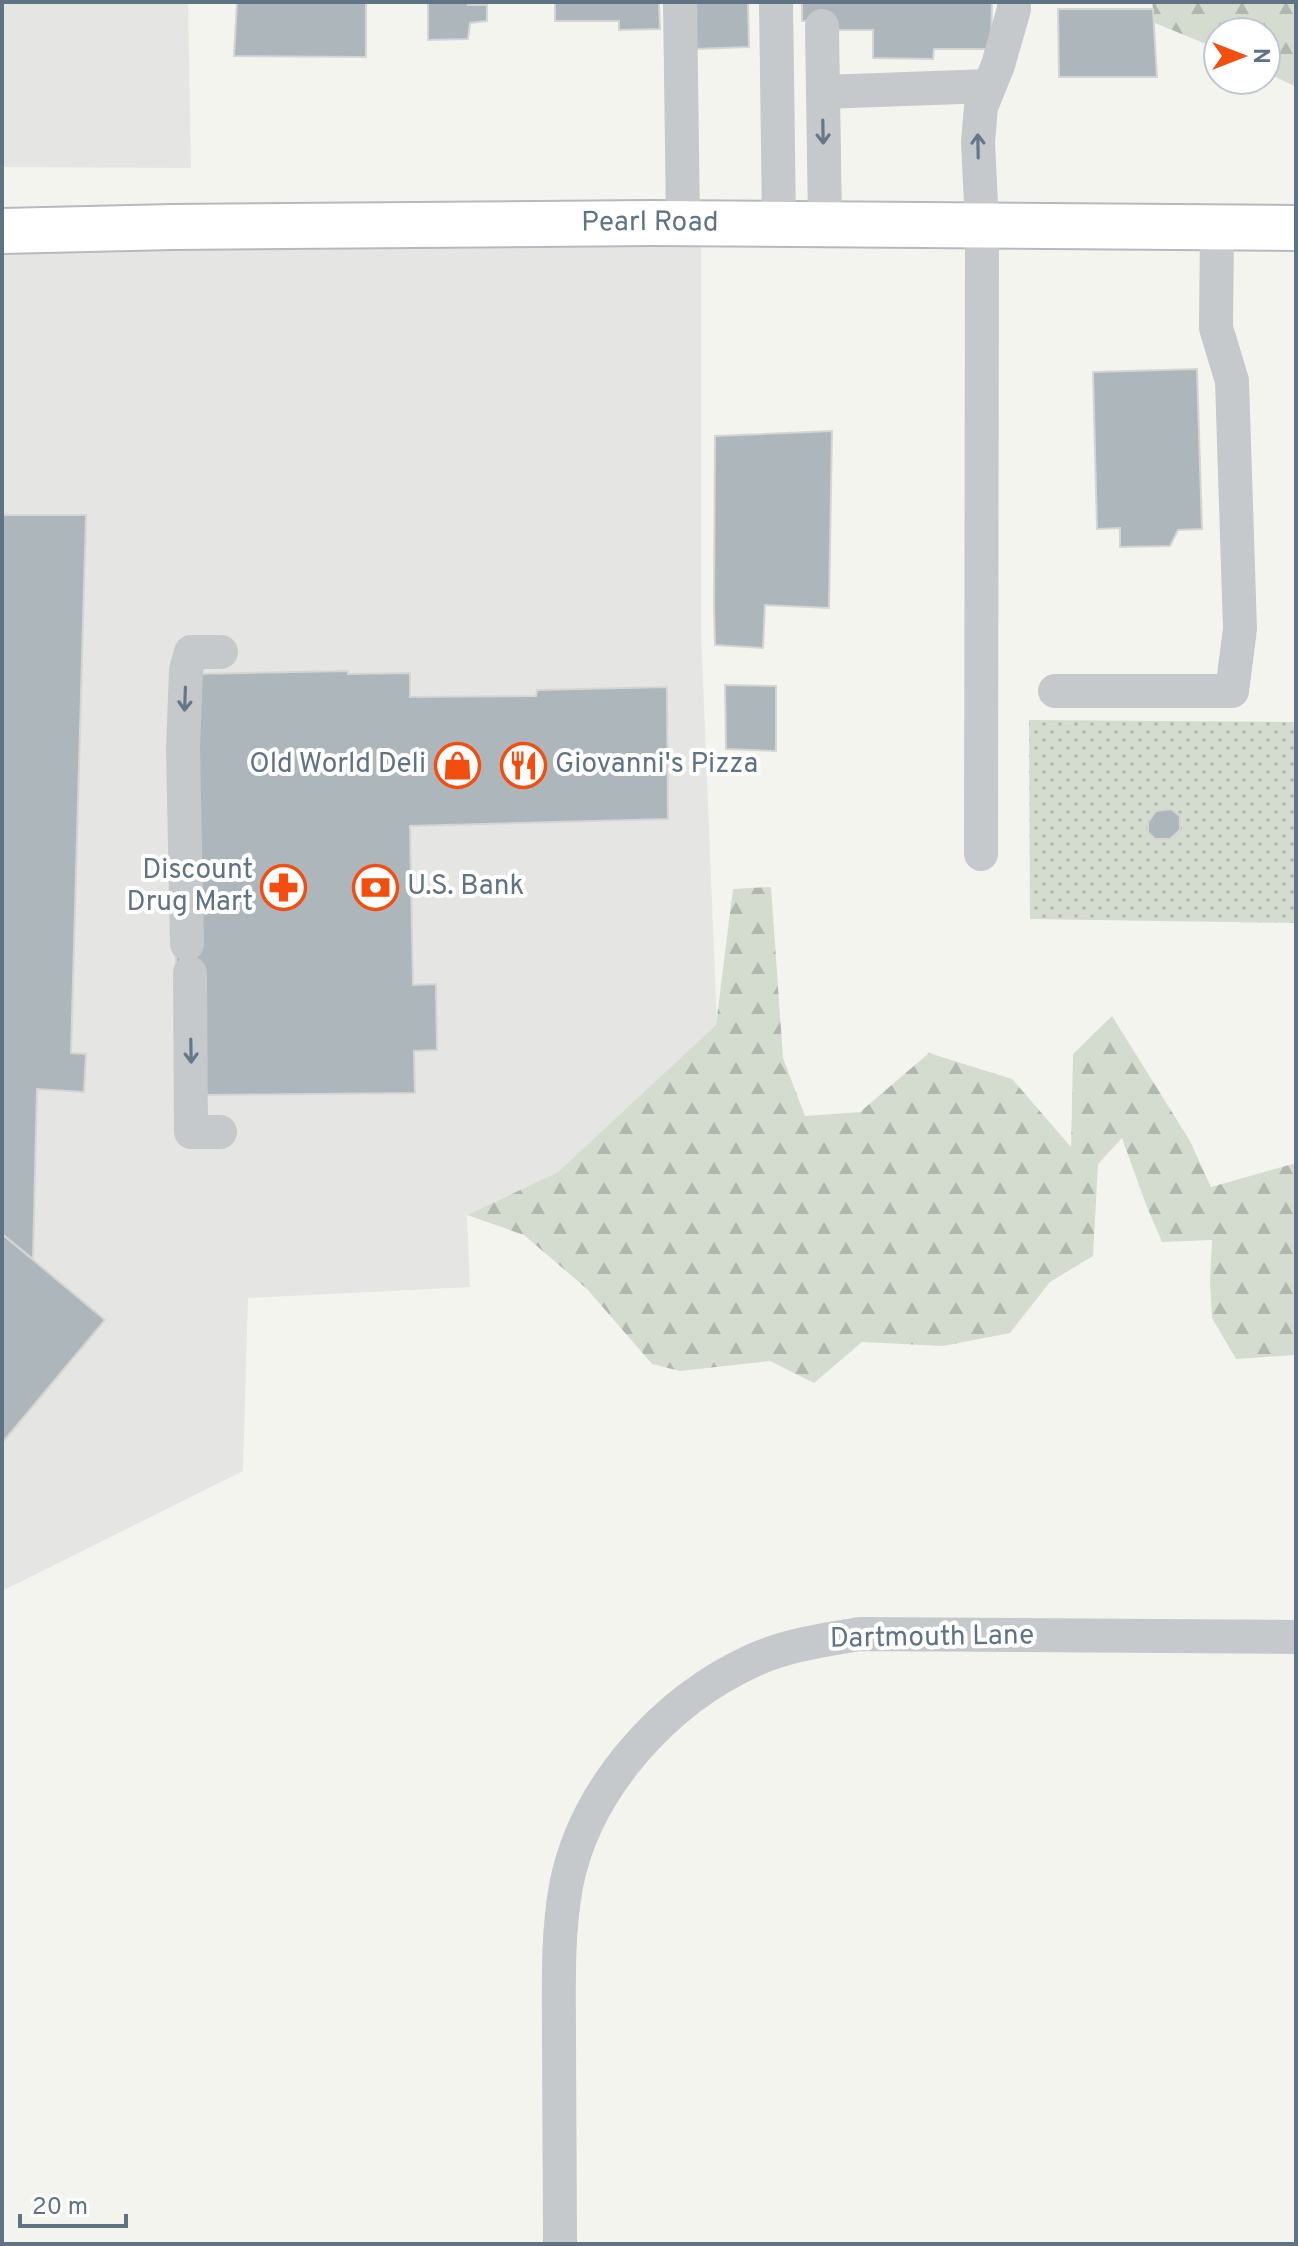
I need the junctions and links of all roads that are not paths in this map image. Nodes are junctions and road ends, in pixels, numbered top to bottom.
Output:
1 (680, 2) edge
2 (776, 2) edge
3 (1014, 2) edge
4 (822, 26) dead end
5 (989, 86) junction
6 (823, 92) junction
7 (683, 223) junction
8 (779, 223) junction
9 (825, 223) junction
10 (982, 224) junction
11 (1217, 228) junction
12 (1296, 228) edge
13 (2, 231) edge
14 (221, 652) dead end
15 (1055, 691) dead end
16 (981, 854) dead end
17 (220, 1132) dead end
18 (1296, 1637) edge
19 (560, 2244) edge

1 - 7 street
2 - 8 street
3 - 5 street
4 - 6 street
5 - 6 street
10 -> 5 street
6 -> 9 street
7 - 8 main road, Pearl Road
7 - 13 main road, Pearl Road
8 - 9 main road, Pearl Road
9 - 10 main road, Pearl Road
10 - 11 main road, Pearl Road
10 - 16 street
11 - 12 main road, Pearl Road
11 - 15 street
14 -> 17 street
18 - 19 street, Dartmouth Lane

